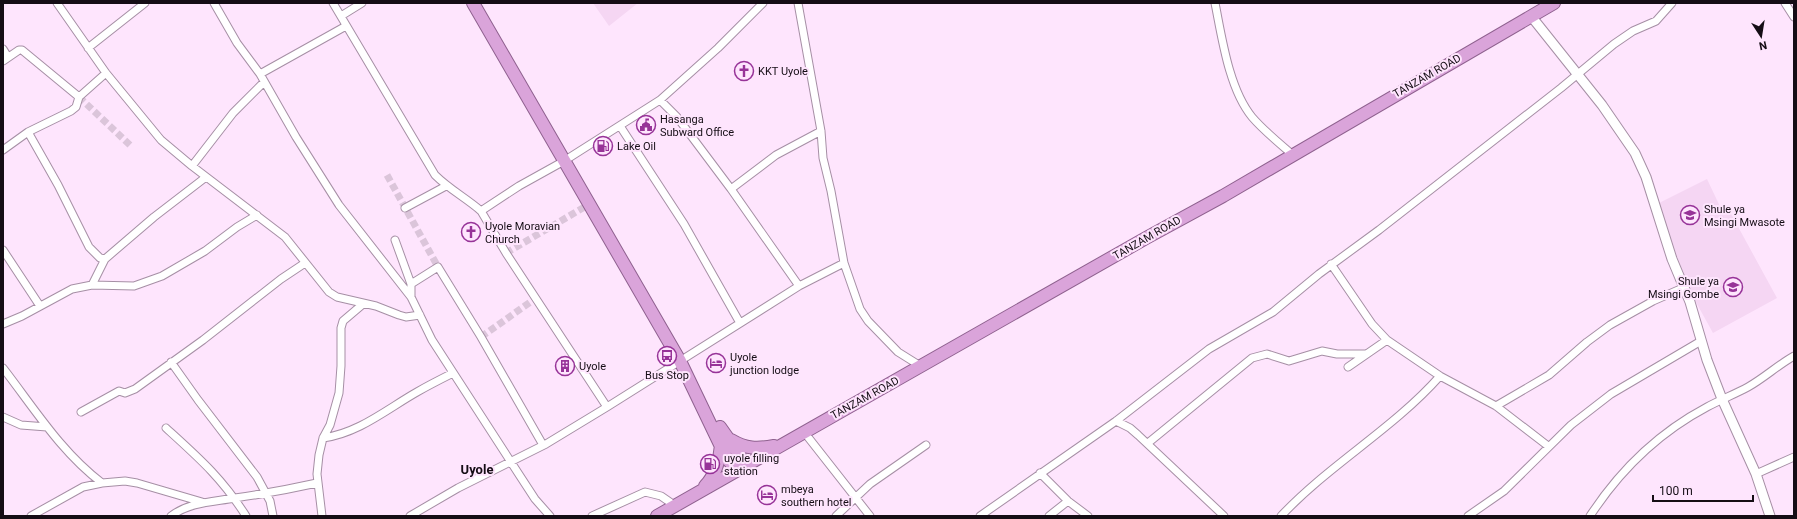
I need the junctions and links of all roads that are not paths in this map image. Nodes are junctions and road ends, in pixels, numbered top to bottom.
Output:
1 (57, 3) edge
2 (145, 3) edge
3 (214, 3) edge
4 (334, 3) edge
5 (362, 3) edge
6 (473, 3) edge
7 (762, 3) edge
8 (798, 3) edge
9 (1215, 3) edge
10 (1554, 3) edge
11 (1672, 3) edge
12 (1785, 3) edge
13 (341, 16) junction
14 (1531, 16) junction
15 (1794, 17) edge
16 (346, 26) junction
17 (88, 48) junction
18 (3, 50) edge
19 (6, 59) edge
20 (106, 73) junction
21 (260, 74) junction
22 (1577, 75) junction
23 (264, 82) junction
24 (79, 97) junction
25 (660, 100) junction
26 (620, 126) junction
27 (821, 131) junction
28 (28, 132) junction
29 (3, 150) edge
30 (1293, 155) junction
31 (564, 161) junction
32 (192, 166) junction
33 (206, 177) junction
34 (446, 186) junction
35 (731, 188) junction
36 (405, 208) dead end
37 (481, 211) junction
38 (257, 215) junction
39 (396, 240) dead end
40 (3, 250) edge
41 (105, 259) junction
42 (305, 263) junction
43 (844, 263) junction
44 (1331, 264) junction
45 (411, 284) junction
46 (92, 285) junction
47 (798, 286) junction
48 (1685, 287) junction
49 (411, 297) junction
50 (363, 304) junction
51 (40, 306) junction
52 (420, 316) junction
53 (740, 323) junction
54 (3, 324) edge
55 (1387, 340) junction
56 (1701, 341) junction
57 (1365, 354) junction
58 (1794, 356) edge
59 (680, 360) junction
60 (171, 362) junction
61 (922, 367) junction
62 (1348, 367) dead end
63 (3, 368) edge
64 (453, 373) junction
65 (1440, 376) junction
66 (1722, 399) junction
67 (1496, 406) junction
68 (608, 407) junction
69 (81, 412) dead end
70 (3, 417) edge
71 (1116, 421) junction
72 (47, 428) junction
73 (166, 428) dead end
74 (804, 432) junction
75 (323, 438) junction
76 (724, 441) junction
77 (1148, 443) junction
78 (543, 445) junction
79 (781, 445) junction
80 (926, 445) dead end
81 (1548, 446) junction
82 (1794, 457) edge
83 (511, 461) junction
84 (741, 468) junction
85 (1040, 473) junction
86 (1756, 474) junction
87 (102, 483) junction
88 (317, 483) junction
89 (701, 490) junction
90 (265, 493) junction
91 (855, 496) junction
92 (235, 498) junction
93 (1068, 501) junction
94 (202, 502) junction
95 (674, 505) junction
96 (601, 514) edge
97 (31, 516) edge
98 (171, 516) edge
99 (246, 516) edge
100 (272, 516) edge
101 (322, 516) edge
102 (410, 516) edge
103 (550, 516) edge
104 (592, 516) edge
105 (657, 516) edge
106 (836, 516) edge
107 (870, 516) edge
108 (980, 516) edge
109 (1049, 516) edge
110 (1088, 516) edge
111 (1224, 516) edge
112 (1281, 516) edge
113 (1468, 516) edge
114 (1590, 516) edge
115 (1770, 516) edge

1 - 17 street
2 - 17 street
3 - 21 street
4 - 13 street
5 - 13 street
6 - 31 highway
7 - 25 street
8 - 27 street
9 - 30 street
10 - 14 highway, TANZAM ROAD
11 - 22 street
12 - 15 street
13 - 16 street
14 - 22 street
14 - 30 highway, TANZAM ROAD
16 - 21 street
16 - 34 street
17 - 20 street
18 - 19 street
19 - 24 street
20 - 24 street
20 - 32 street
21 - 23 street
22 - 44 street
22 - 48 street
23 - 32 street
23 - 49 street
24 - 28 street
25 - 26 street
25 - 35 street
26 - 31 street
26 - 53 street
27 - 35 street
27 - 43 street
28 - 29 street
28 - 41 street
30 - 61 highway, TANZAM ROAD
31 - 37 street
31 - 59 highway
32 - 33 street
33 - 38 street
33 - 41 street
34 - 36 street
34 - 37 street
35 - 47 street
37 - 68 street
38 - 42 street
38 - 46 street
39 - 45 street
40 - 51 street
41 - 46 street
42 - 50 street
42 - 60 street
43 - 47 street
43 - 61 street
44 - 55 street
44 - 71 street
45 - 49 street
45 - 78 street
46 - 51 street
47 - 53 street
48 - 56 street
48 - 67 street
49 - 52 street
50 - 52 street
50 - 75 street
51 - 54 street
52 - 64 street
53 - 59 street
55 - 57 street
55 - 65 street
56 - 66 street
56 - 81 street
57 - 62 street
57 - 77 street
58 - 66 street
59 - 68 street
59 - 76 highway
60 - 69 street
60 - 90 street
61 - 74 highway, TANZAM ROAD
63 - 72 street
64 - 75 street
64 - 83 street
65 - 67 street
65 - 112 street
66 - 86 street
66 - 114 street
67 - 81 street
68 - 78 street
70 - 72 street
71 - 77 street
71 - 85 street
72 - 87 street
73 - 92 street
74 - 79 highway, TANZAM ROAD
74 - 91 street
75 - 88 street
76 - 79 highway
76 - 84 highway
76 - 89 highway
77 - 111 street
78 - 83 street
79 - 84 highway, TANZAM ROAD
80 - 91 street
81 - 113 street
82 - 86 street
83 - 102 street
83 - 103 street
84 - 89 highway, TANZAM ROAD
85 - 93 street
85 - 108 street
86 - 115 street
87 - 94 street
87 - 97 street
88 - 90 street
88 - 101 street
89 - 95 highway, TANZAM ROAD
90 - 92 street
90 - 100 street
91 - 106 street
91 - 107 street
92 - 94 street
92 - 99 street
93 - 109 street
93 - 110 street
94 - 98 street
95 - 96 street
95 - 105 highway, TANZAM ROAD
96 - 104 street

